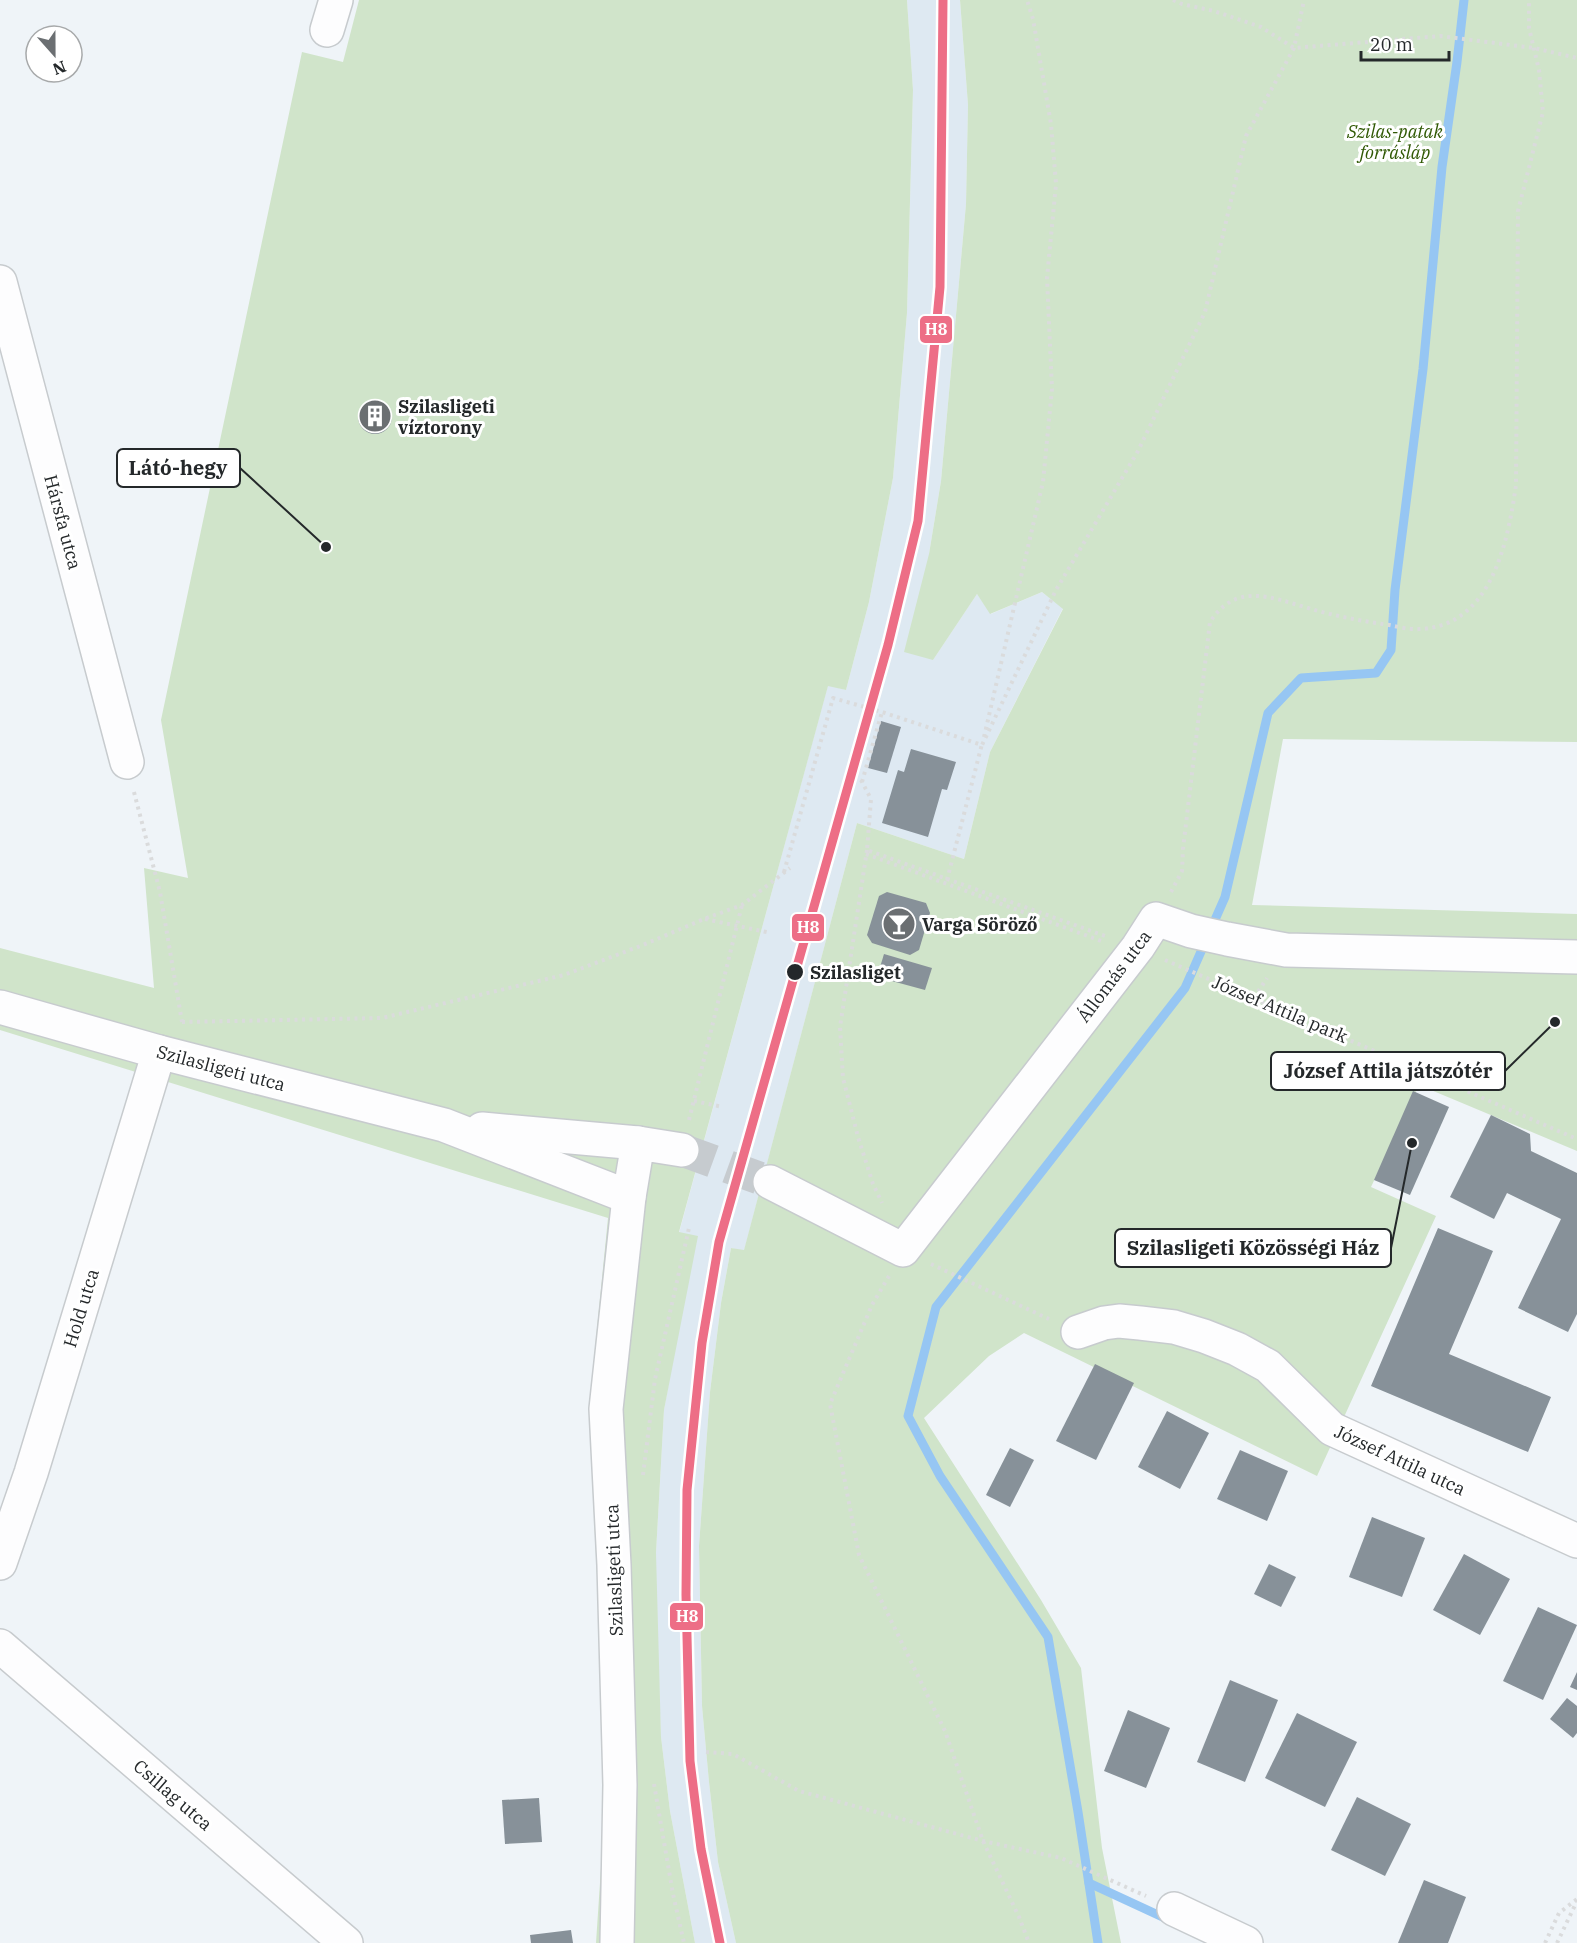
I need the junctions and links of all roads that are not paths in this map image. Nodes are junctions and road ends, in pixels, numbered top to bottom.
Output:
1 (0, 282) edge
2 (127, 762) road end
3 (1577, 957) edge
4 (0, 1007) edge
5 (159, 1052) junction
6 (444, 1125) junction
7 (638, 1143) junction
8 (681, 1150) tunnel mouth
9 (770, 1182) tunnel mouth
10 (629, 1197) junction
11 (1078, 1332) road end
12 (1577, 1541) edge
13 (0, 1563) edge
14 (0, 1646) edge
15 (1174, 1909) road end
16 (346, 1943) edge
17 (617, 1943) edge
18 (1246, 1943) edge

1 - 2 street, Hársfa utca
3 - 9 street, Állomás utca
4 - 5 street, Szilasligeti utca
5 - 6 street, Szilasligeti utca
5 - 13 street, Hold utca
6 - 7 street, Szilasligeti utca
6 - 10 street, Szilasligeti utca
7 - 8 street, Szilasligeti utca
7 - 10 street, Szilasligeti utca
10 - 17 street, Szilasligeti utca
11 - 12 street, József Attila utca
14 - 16 street, Csillag utca
15 - 18 street

